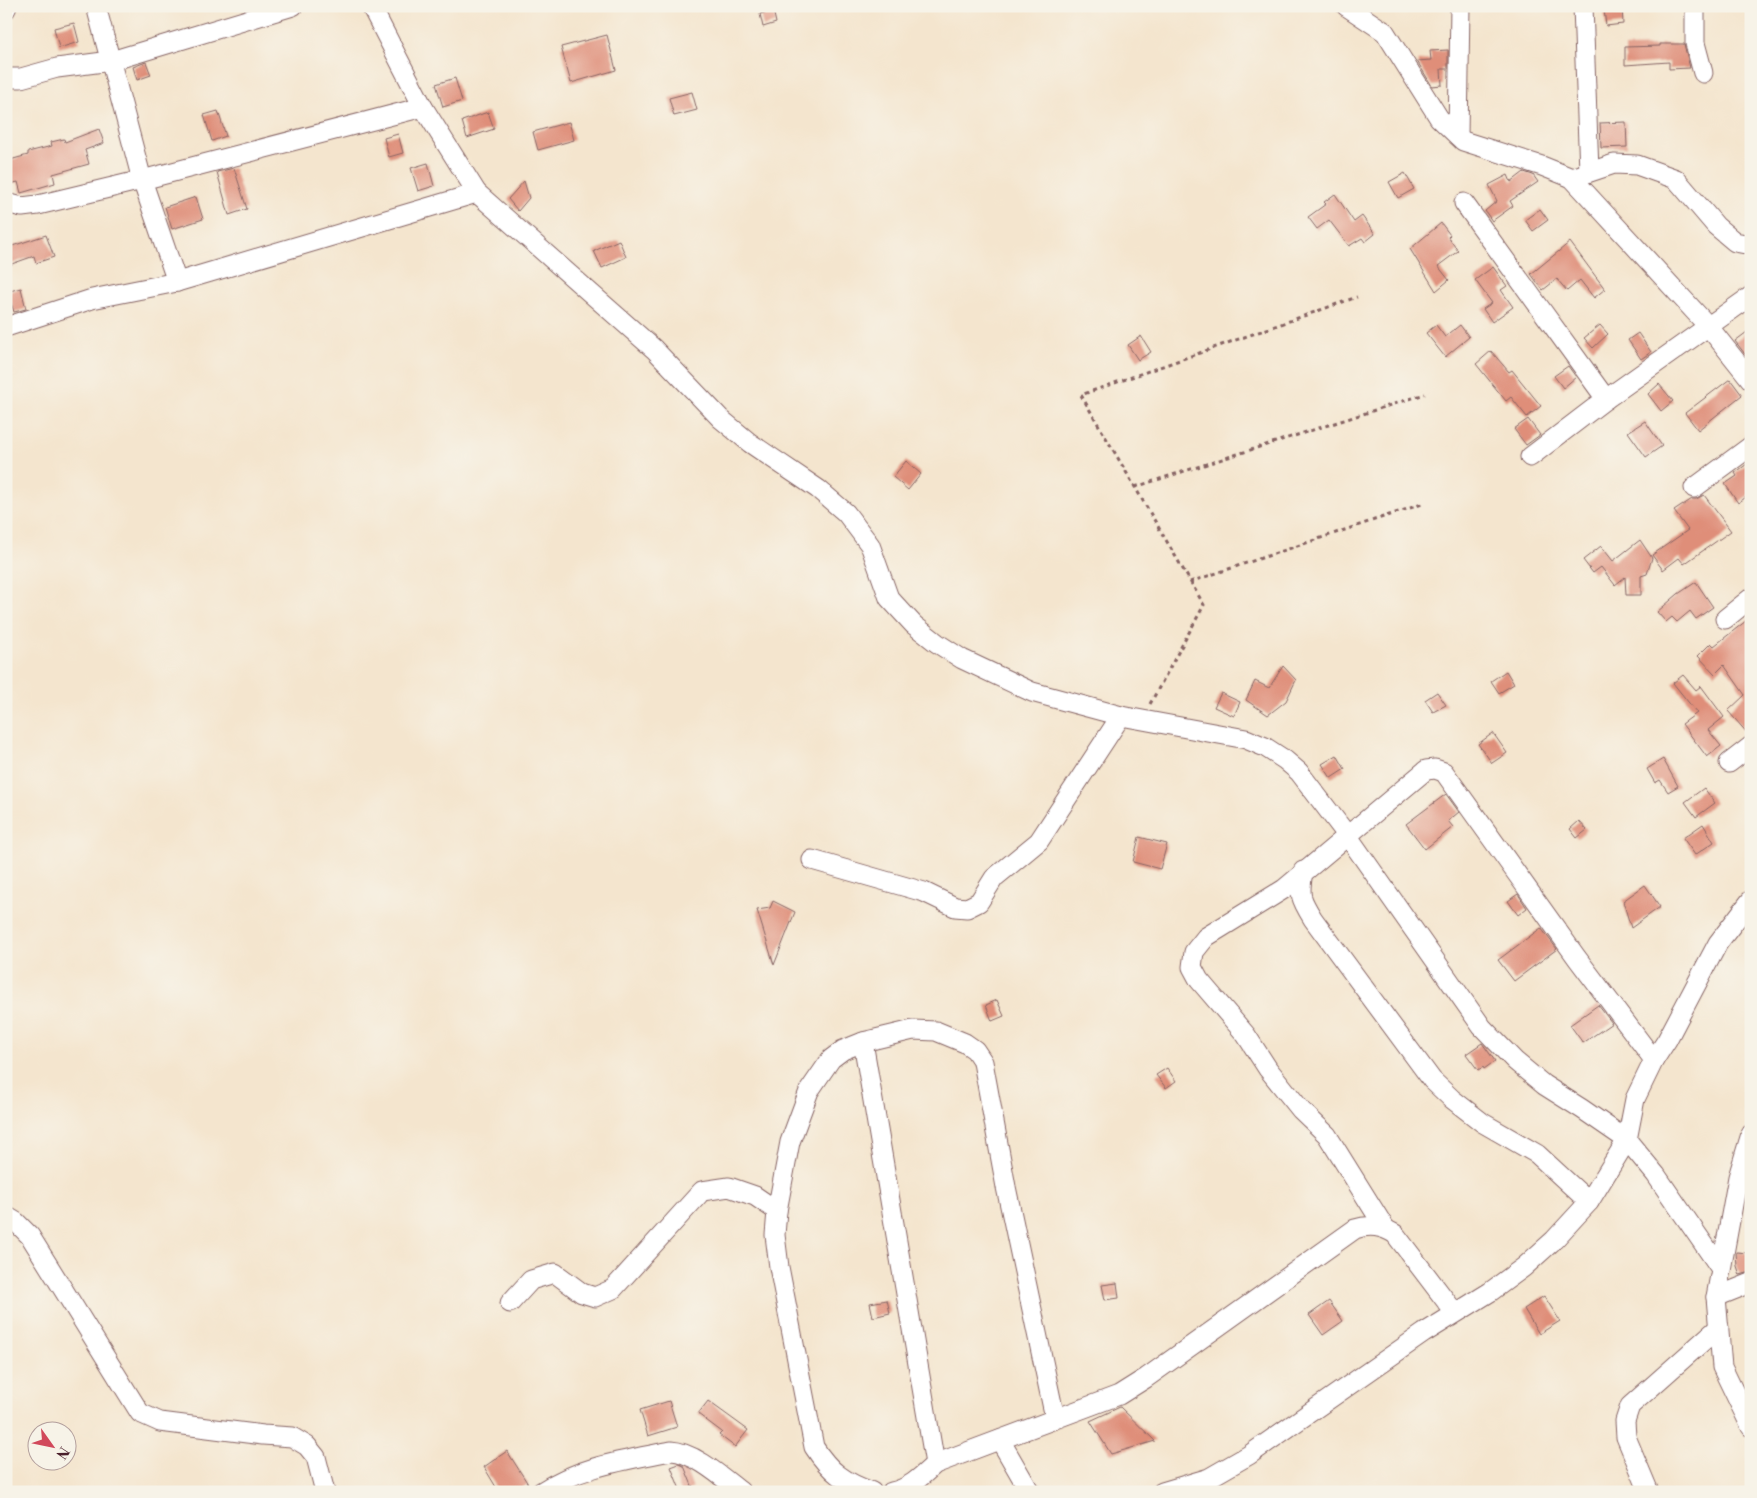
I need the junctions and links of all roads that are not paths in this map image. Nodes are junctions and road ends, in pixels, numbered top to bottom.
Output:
1 (96, 6) edge
2 (293, 6) edge
3 (371, 6) edge
4 (1346, 6) edge
5 (1460, 6) edge
6 (1583, 6) edge
7 (1695, 6) edge
8 (111, 62) junction
9 (1703, 73) dead end
10 (6, 78) edge
11 (424, 107) junction
12 (1458, 136) junction
13 (1580, 175) junction
14 (142, 180) junction
15 (477, 193) junction
16 (6, 203) edge
17 (1464, 203) dead end
18 (1751, 245) edge
19 (177, 282) junction
20 (1751, 296) edge
21 (1708, 326) junction
22 (6, 327) edge
23 (1751, 380) edge
24 (1606, 399) junction
25 (1751, 446) edge
26 (1530, 457) dead end
27 (1694, 488) dead end
28 (1751, 598) edge
29 (1725, 618) dead end
30 (1121, 716) junction
31 (1751, 746) edge
32 (1729, 764) dead end
33 (1347, 835) junction
34 (812, 860) dead end
35 (1303, 872) junction
36 (1751, 900) edge
37 (863, 1042) junction
38 (1654, 1060) junction
39 (1751, 1134) edge
40 (1627, 1140) junction
41 (1589, 1202) junction
42 (778, 1211) junction
43 (6, 1216) edge
44 (1385, 1228) junction
45 (1721, 1269) junction
46 (1751, 1283) edge
47 (1716, 1297) junction
48 (510, 1303) dead end
49 (1455, 1313) junction
50 (1719, 1327) junction
51 (1055, 1418) junction
52 (1751, 1427) edge
53 (1000, 1440) junction
54 (935, 1464) junction
55 (326, 1492) edge
56 (541, 1492) edge
57 (740, 1492) edge
58 (872, 1492) edge
59 (891, 1492) edge
60 (1030, 1492) edge
61 (1162, 1492) edge
62 (1649, 1492) edge

1 - 8 street
2 - 8 street
3 - 11 street
4 - 12 street
5 - 12 street
6 - 13 street
7 - 9 street
8 - 10 street
8 - 14 street
11 - 14 street
11 - 15 street
12 - 13 street
13 - 18 street
13 - 21 street
14 - 16 street
14 - 19 street
15 - 19 street
15 - 30 street
17 - 24 street
19 - 22 street
20 - 21 street
21 - 23 street
21 - 24 street
24 - 26 street
25 - 27 street
28 - 29 street
30 - 33 street
30 - 34 street
31 - 32 street
33 - 35 street
33 - 38 street
33 - 40 street
35 - 41 street
35 - 44 street
36 - 38 street
37 - 42 street
37 - 51 street
37 - 54 street
38 - 40 street
39 - 45 street
40 - 41 street
40 - 45 street
41 - 49 street
42 - 48 street
42 - 58 street
43 - 55 street
44 - 49 street
44 - 51 street
45 - 47 street
46 - 47 street
47 - 50 street
49 - 61 street
50 - 52 street
50 - 62 street
51 - 53 street
53 - 54 street
53 - 60 street
54 - 59 street
56 - 57 street

